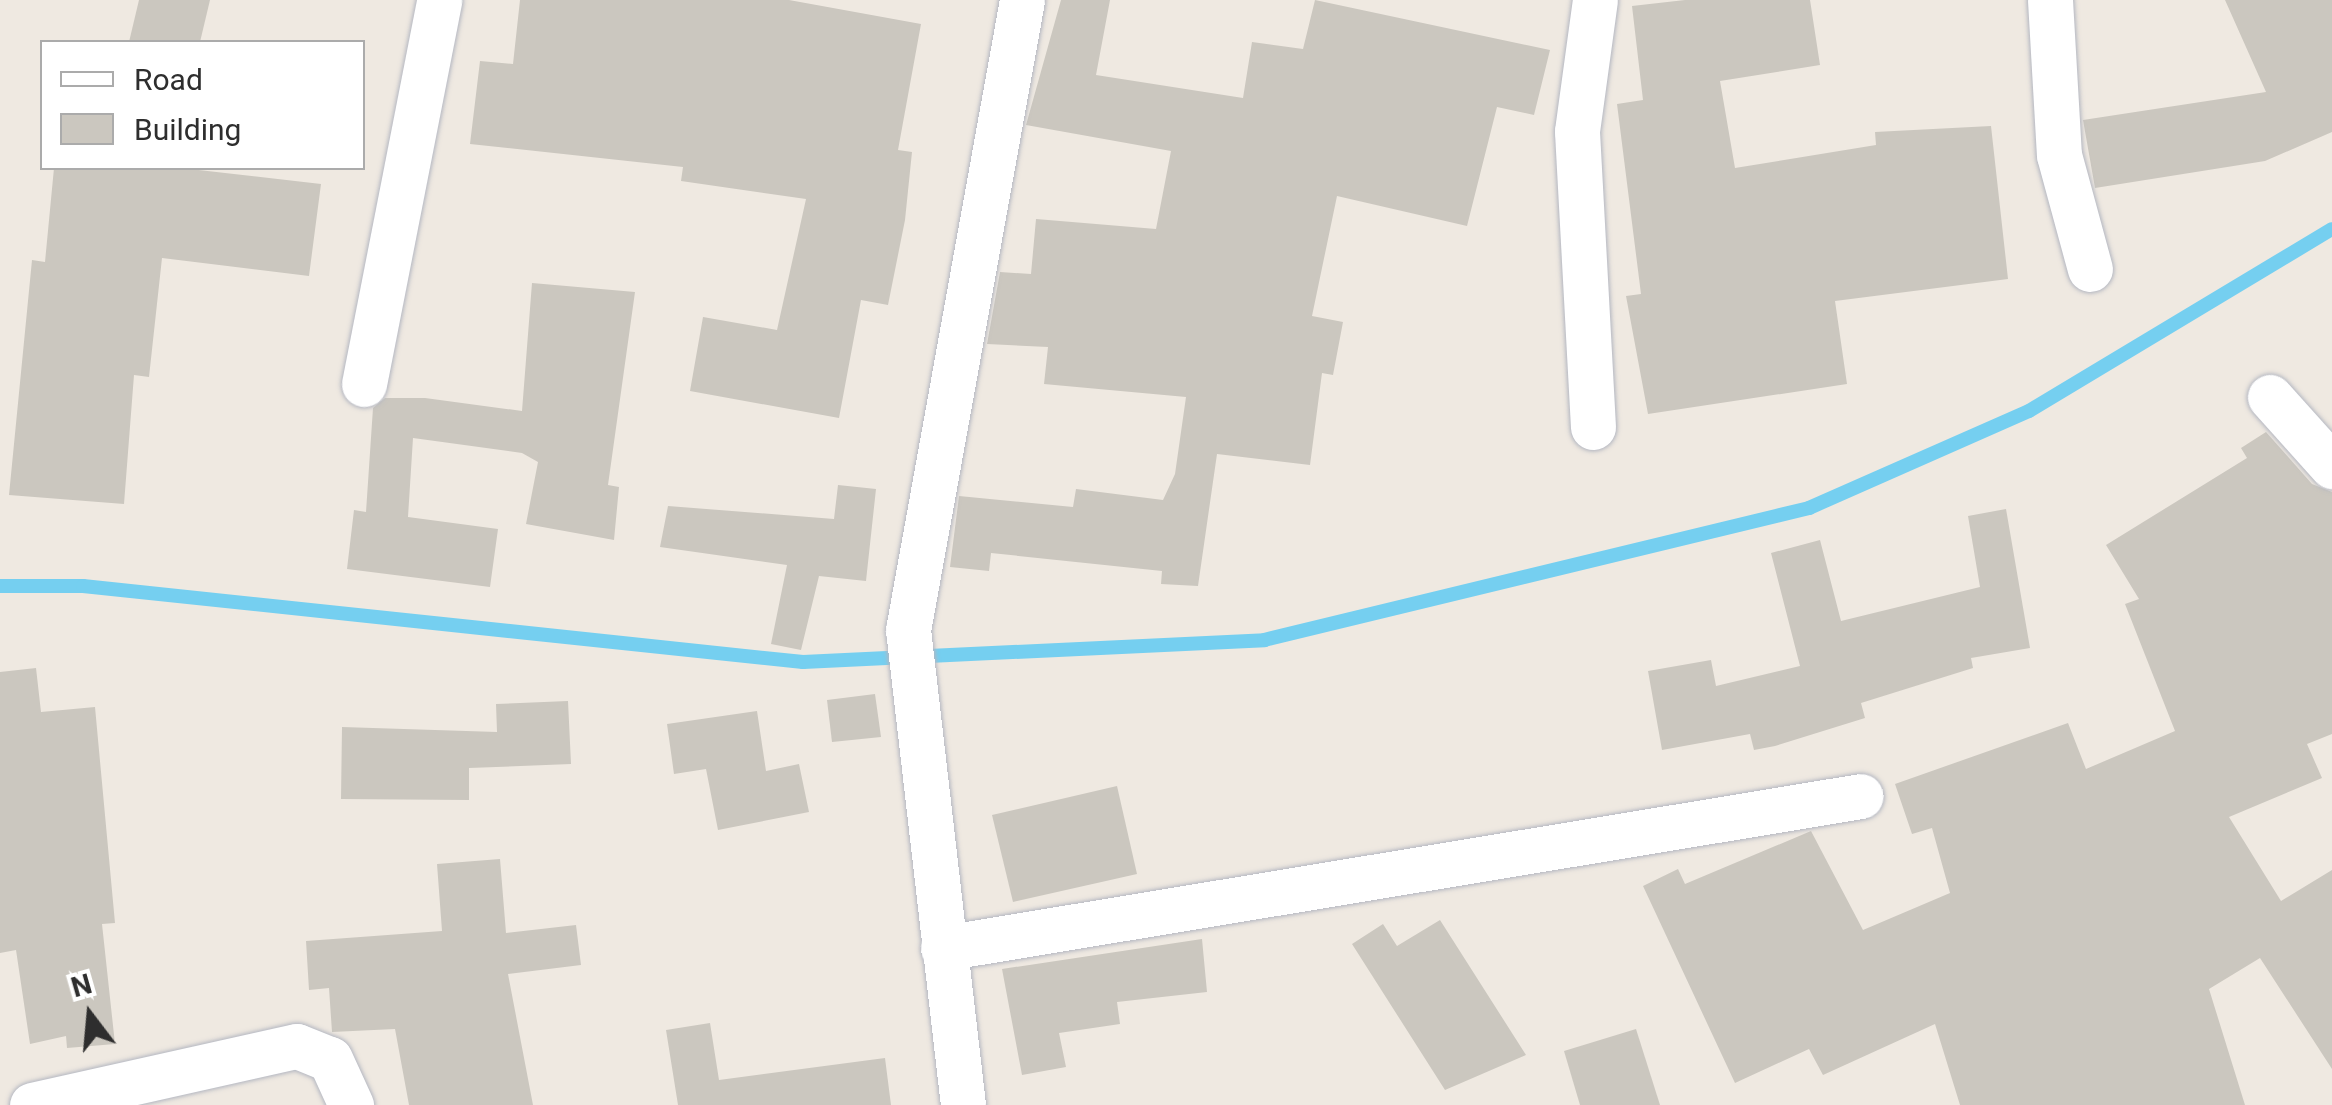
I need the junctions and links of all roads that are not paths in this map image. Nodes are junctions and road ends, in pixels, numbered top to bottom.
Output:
1 (439, 0) edge
2 (1022, 0) edge
3 (1595, 0) edge
4 (2050, 0) edge
5 (2090, 269) dead end
6 (364, 384) dead end
7 (2270, 397) dead end
8 (1594, 427) dead end
9 (2332, 466) edge
10 (1860, 796) dead end
11 (942, 948) junction
12 (32, 1105) edge
13 (352, 1105) edge
14 (963, 1105) edge

1 - 6 street
2 - 11 street
3 - 8 street
4 - 5 street
7 - 9 street
10 - 11 street
11 - 14 street
12 - 13 street

